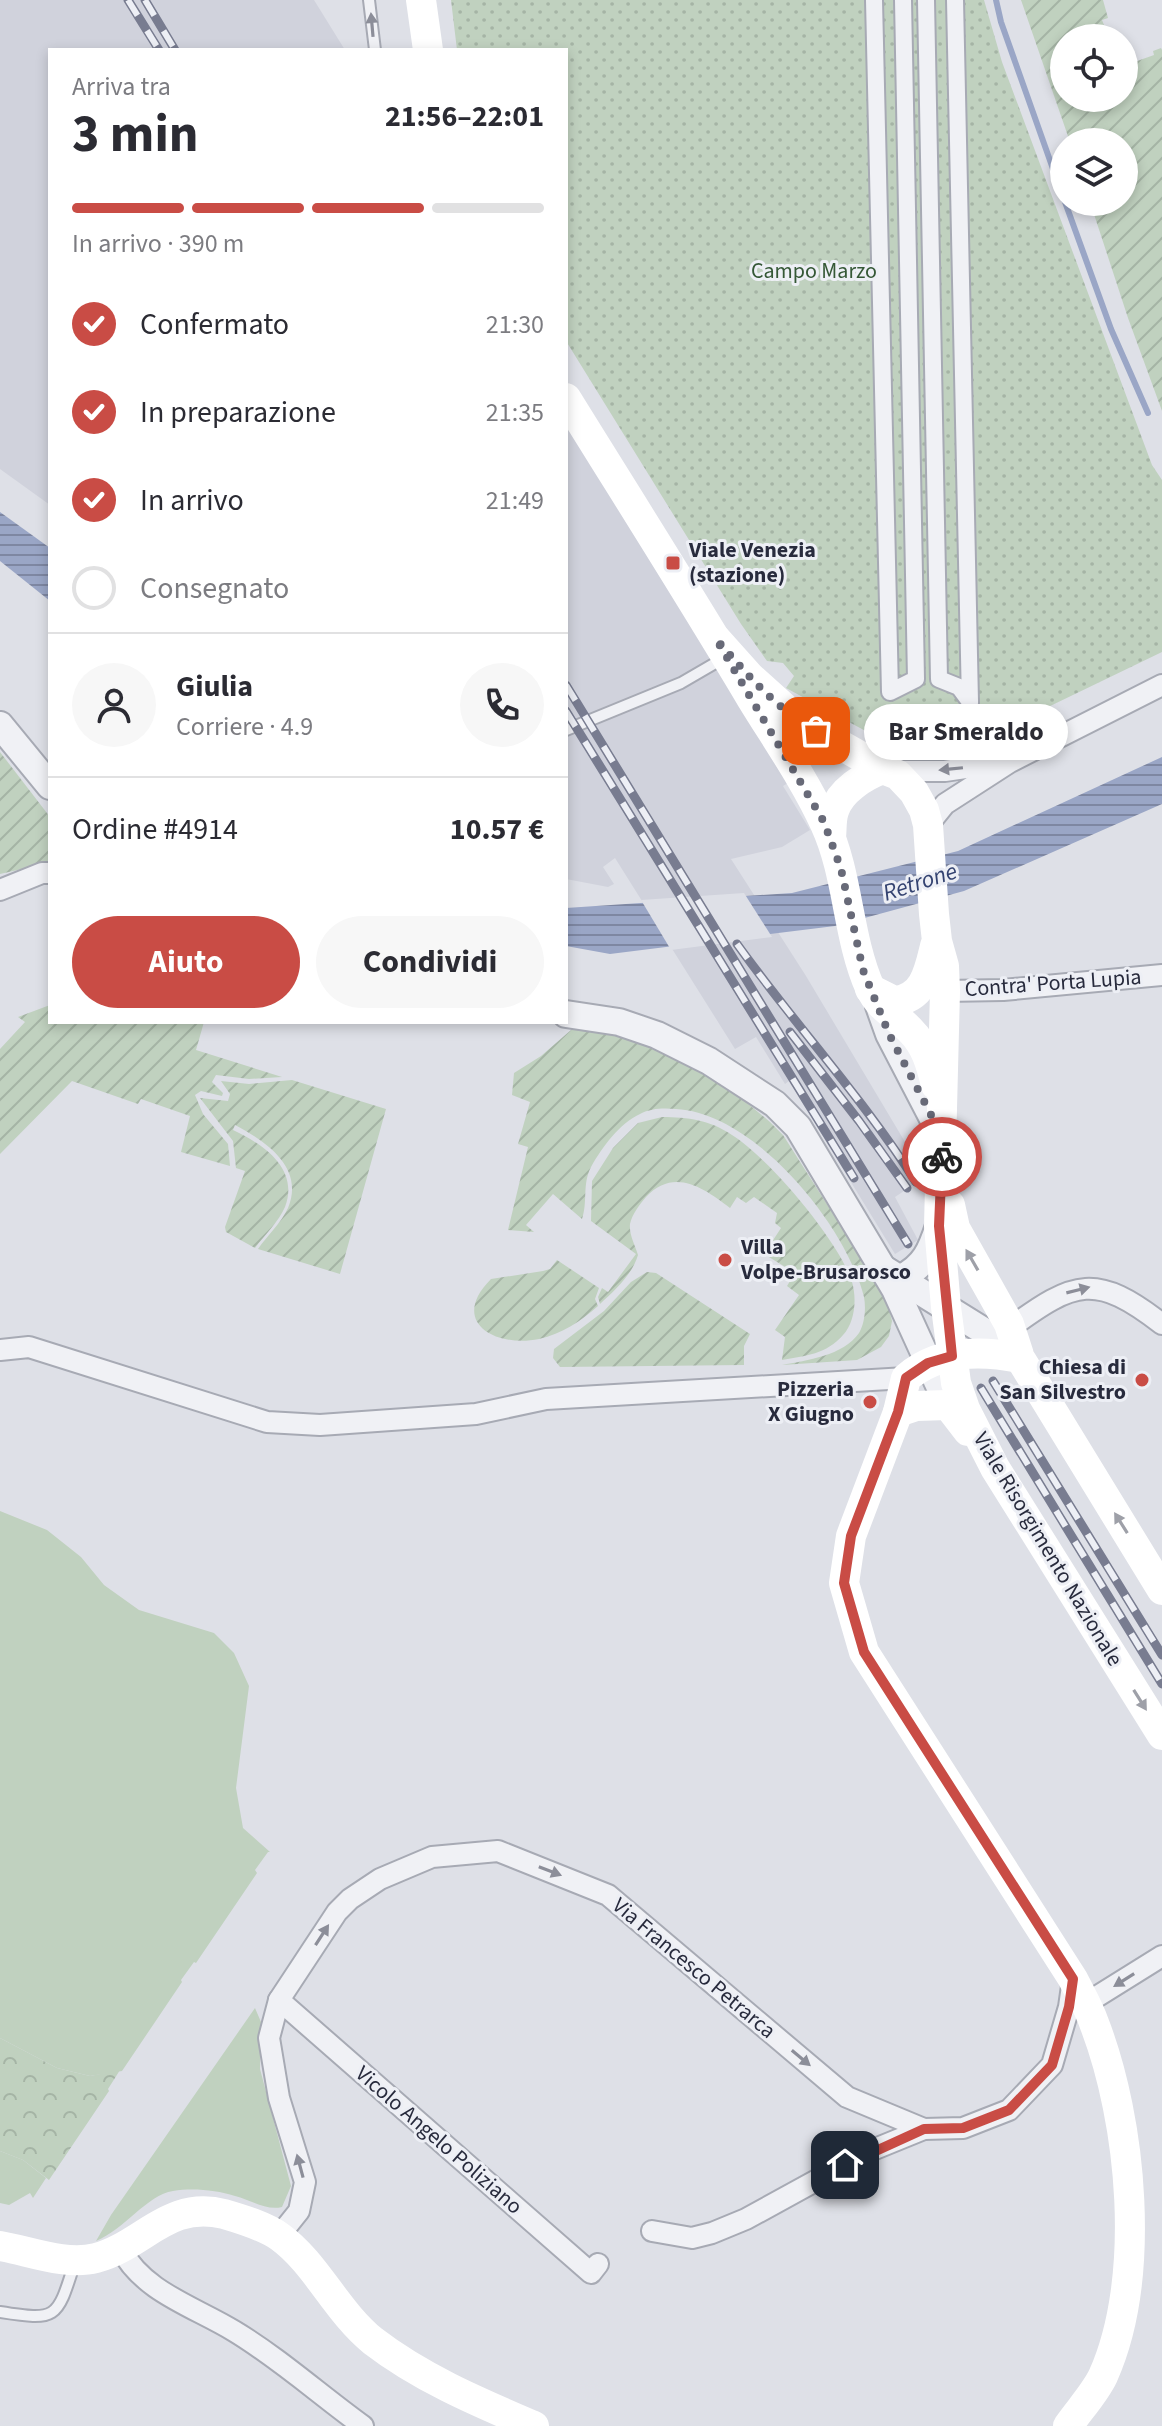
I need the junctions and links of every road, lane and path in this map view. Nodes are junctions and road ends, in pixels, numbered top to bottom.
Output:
1 (369, 0) edge
2 (421, 0) edge
3 (874, 0) edge
4 (903, 0) edge
5 (926, 0) edge
6 (955, 0) edge
7 (375, 48) edge
8 (428, 48) edge
9 (568, 401) edge
10 (721, 648) junction
11 (1162, 685) edge
12 (0, 725) edge
13 (568, 729) edge
14 (1010, 762) junction
15 (888, 770) junction
16 (48, 784) edge
17 (929, 834) junction
18 (831, 837) junction
19 (48, 873) edge
20 (0, 890) edge
21 (935, 928) junction
22 (1162, 975) edge
23 (945, 991) junction
24 (875, 997) junction
25 (568, 1014) edge
26 (940, 1102) junction
27 (941, 1143) junction
28 (939, 1226) junction
29 (892, 1273) junction
30 (946, 1307) junction
31 (1162, 1324) edge
32 (1010, 1328) junction
33 (0, 1350) edge
34 (1020, 1358) junction
35 (929, 1366) junction
36 (948, 1405) junction
37 (898, 1412) junction
38 (995, 1468) junction
39 (1162, 1590) edge
40 (1162, 1735) edge
41 (1162, 1956) edge
42 (1079, 1991) junction
43 (279, 2000) junction
44 (924, 2129) junction
45 (652, 2231) dead end
46 (279, 2236) junction
47 (0, 2246) edge
48 (121, 2249) junction
49 (76, 2260) junction
50 (598, 2264) dead end
51 (0, 2312) edge
52 (363, 2426) edge
53 (534, 2426) edge
54 (1068, 2426) edge

7 -> 1 lane
2 - 8 main road
3 - 4 street
5 - 6 street
9 - 10 main road
10 - 13 lane
10 - 15 main road
10 - 18 main road
11 - 14 street
12 - 16 street
14 -> 15 street
14 - 17 street
15 - 17 main road
15 - 18 main road
17 - 21 main road
18 - 24 main road
19 - 20 street
21 - 23 main road
21 - 24 main road
22 - 23 street, Contra' Porta Lupia
23 - 26 main road
24 - 26 main road
24 - 27 street
25 - 29 street
26 - 27 main road
27 - 28 main road, Viale Risorgimento Nazionale
32 -> 27 main road
28 - 29 street
28 - 30 main road, Viale Risorgimento Nazionale
29 - 30 street
29 - 35 street
30 - 34 street
30 - 35 main road, Viale Risorgimento Nazionale
32 -> 31 street
32 - 34 main road
33 - 35 street
34 - 35 main road
39 -> 34 main road
35 - 36 street
35 - 37 main road
35 - 38 main road, Viale Risorgimento Nazionale
36 - 37 main road
36 - 38 main road
37 - 42 main road
38 -> 40 main road, Viale Risorgimento Nazionale
41 -> 42 street
42 - 44 street, Via Francesco Petrarca
42 - 54 main road
43 -> 44 street, Via Francesco Petrarca
46 -> 43 street, Via Francesco Petrarca
43 - 50 street, Vicolo Angelo Poliziano
44 - 45 street
46 - 48 main road
46 - 53 main road
47 - 49 main road
48 - 49 main road
48 - 52 street
49 - 51 lane

